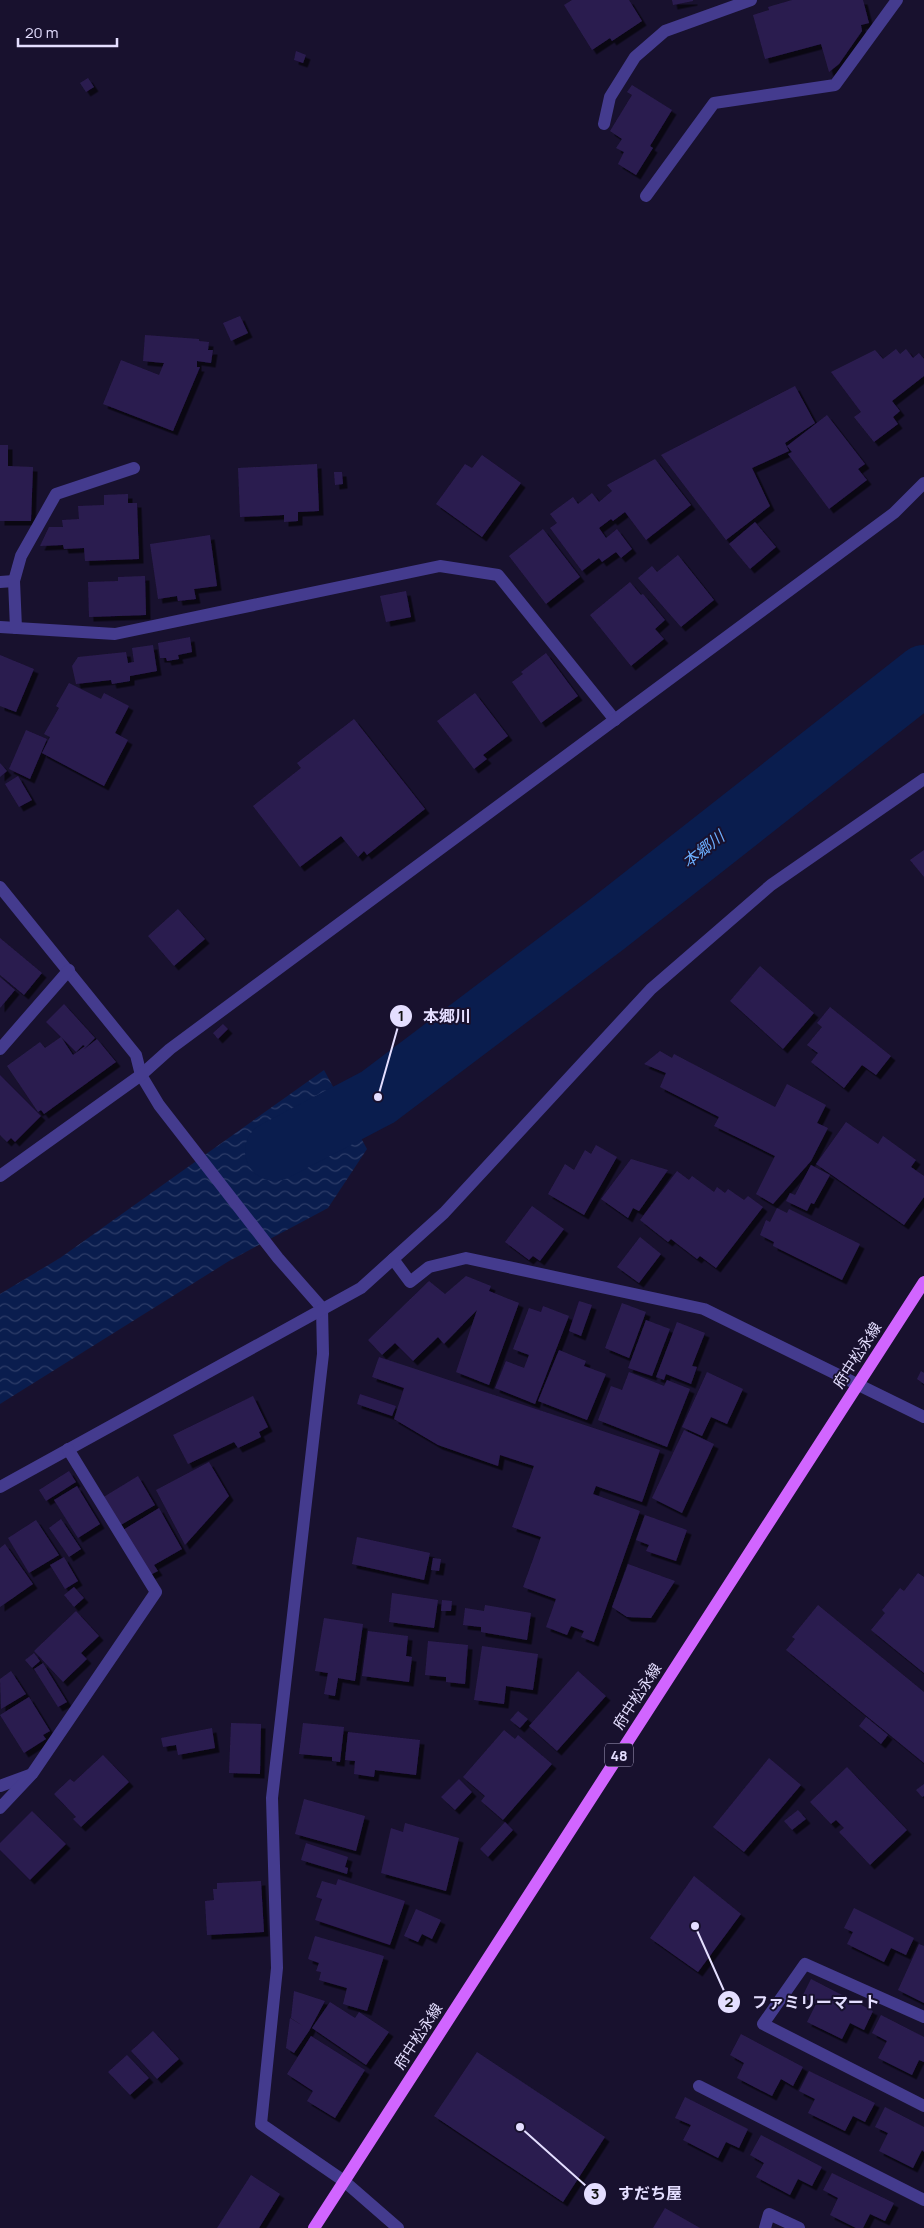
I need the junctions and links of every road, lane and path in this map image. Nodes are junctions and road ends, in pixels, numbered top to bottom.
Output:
1 (751, 0) edge
2 (897, 0) edge
3 (604, 124) dead end
4 (646, 196) dead end
5 (134, 468) dead end
6 (924, 483) edge
7 (14, 581) junction
8 (0, 582) edge
9 (0, 626) edge
10 (16, 628) junction
11 (615, 720) junction
12 (924, 779) edge
13 (0, 887) edge
14 (69, 970) junction
15 (0, 1049) edge
16 (141, 1075) junction
17 (0, 1176) edge
18 (393, 1258) junction
19 (924, 1282) edge
20 (322, 1308) junction
21 (857, 1385) junction
22 (924, 1417) edge
23 (68, 1449) junction
24 (0, 1487) edge
25 (32, 1774) junction
26 (0, 1786) edge
27 (0, 1808) edge
28 (924, 2017) edge
29 (699, 2086) dead end
30 (924, 2106) edge
31 (344, 2181) junction
32 (924, 2200) edge
33 (314, 2228) edge
34 (398, 2228) edge
35 (765, 2228) edge
36 (799, 2228) edge

1 - 3 street
2 - 4 street
5 - 7 street
6 - 11 street
7 - 8 street
7 - 10 street
9 - 10 street
10 - 11 street
11 - 16 street
12 - 18 street
13 - 14 street
14 - 15 street
14 - 16 street
16 - 17 street
16 - 20 street
18 - 20 street
18 - 21 street
19 - 21 main road, 府中松永線 / 48
20 - 23 street
20 - 31 street
21 - 22 street
21 - 31 main road, 府中松永線 / 48
23 - 24 street
23 - 25 street
25 - 26 street
25 - 27 street
28 - 30 street
29 - 32 street
31 - 33 main road, 府中松永線 / 48
31 - 34 street
35 - 36 street

